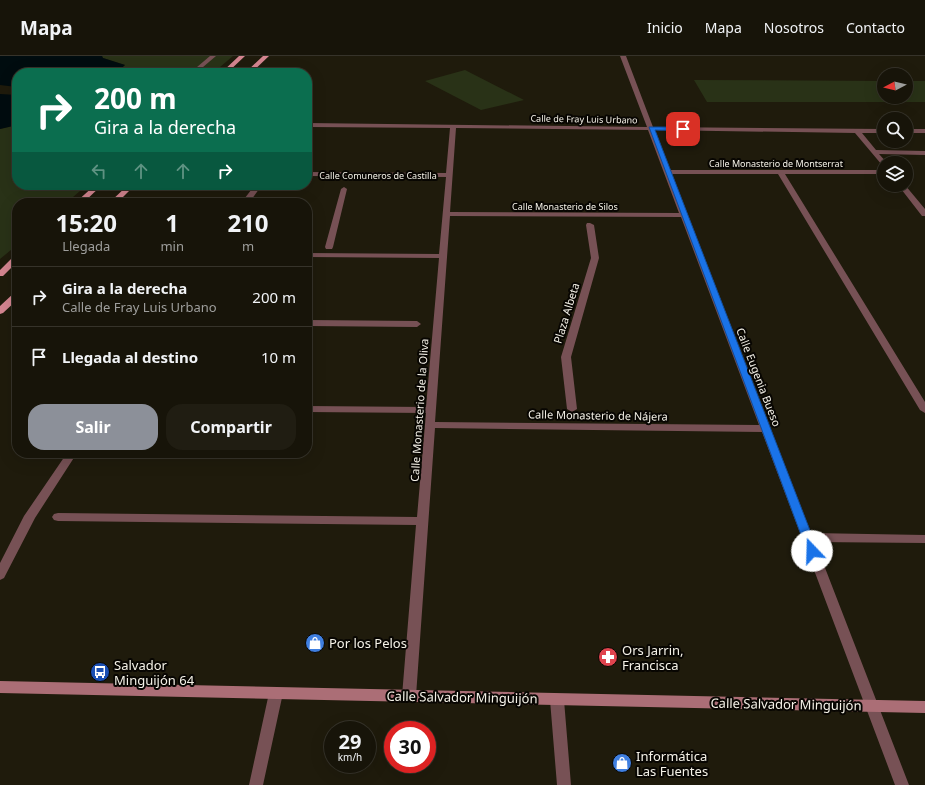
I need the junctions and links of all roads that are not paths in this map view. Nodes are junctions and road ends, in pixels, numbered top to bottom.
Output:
1 (213, 56) edge
2 (242, 56) edge
3 (266, 56) edge
4 (623, 56) edge
5 (199, 68) edge
6 (229, 68) edge
7 (253, 68) edge
8 (312, 124) edge
9 (453, 126) junction
10 (651, 129) junction
11 (857, 130) junction
12 (877, 131) edge
13 (913, 131) edge
14 (925, 131) edge
15 (875, 152) junction
16 (925, 153) edge
17 (878, 156) edge
18 (668, 172) junction
19 (780, 172) junction
20 (877, 172) edge
21 (312, 174) edge
22 (449, 175) junction
23 (344, 189) dead end
24 (93, 190) edge
25 (127, 190) edge
26 (255, 190) edge
27 (908, 192) edge
28 (85, 198) edge
29 (118, 198) edge
30 (249, 198) edge
31 (446, 214) junction
32 (925, 214) edge
33 (684, 215) junction
34 (590, 225) dead end
35 (329, 247) dead end
36 (312, 255) edge
37 (442, 256) junction
38 (12, 263) edge
39 (0, 274) edge
40 (12, 300) edge
41 (0, 311) edge
42 (312, 323) edge
43 (418, 324) dead end
44 (312, 409) edge
45 (431, 410) junction
46 (572, 410) dead end
47 (925, 410) edge
48 (430, 425) junction
49 (766, 429) junction
50 (69, 458) edge
51 (58, 516) dead end
52 (422, 521) junction
53 (807, 537) junction
54 (925, 539) edge
55 (0, 576) edge
56 (0, 687) edge
57 (276, 693) junction
58 (409, 696) junction
59 (557, 700) junction
60 (872, 706) junction
61 (925, 707) edge
62 (256, 785) edge
63 (564, 785) edge
64 (902, 785) edge

1 - 5 street
2 - 6 main road
3 - 7 main road
4 - 10 street, Calle Eugenia Bueso
8 - 9 street, Calle de Fray Luis Urbano
9 - 10 street, Calle de Fray Luis Urbano
9 - 22 street, Calle Monasterio de la Oliva
10 - 11 street, Calle de Fray Luis Urbano
10 - 18 street, Calle Eugenia Bueso
11 - 12 street, Calle de Fray Luis Urbano
11 - 15 street
13 - 14 street
15 - 16 street
15 - 17 street
18 - 19 street, Calle Monasterio de Montserrat
18 - 33 street, Calle Eugenia Bueso
19 - 20 street, Calle Monasterio de Montserrat
19 - 47 street
21 - 22 street, Calle Comuneros de Castilla
22 - 31 street, Calle Monasterio de la Oliva
23 - 35 street
24 - 28 main road
25 - 29 main road
26 - 30 street
27 - 32 street
31 - 33 street, Calle Monasterio de Silos
31 - 37 street, Calle Monasterio de la Oliva
33 - 49 street, Calle Eugenia Bueso
34 - 46 street, Plaza Albeta
36 - 37 street
37 - 45 street, Calle Monasterio de la Oliva
38 - 39 main road
40 - 41 main road
42 - 43 street
44 - 45 street
45 - 48 street, Calle Monasterio de la Oliva
48 - 49 street, Calle Monasterio de Nájera
48 - 52 street, Calle Monasterio de la Oliva
49 - 53 street, Calle Eugenia Bueso
50 - 55 street
51 - 52 street
52 - 58 street, Calle Monasterio de la Oliva
53 - 54 street
53 - 60 street, Calle Eugenia Bueso
56 - 57 street, Calle Salvador Minguijón
57 - 58 street, Calle Salvador Minguijón
57 - 62 street
58 - 59 street, Calle Salvador Minguijón
59 - 60 street, Calle Salvador Minguijón
59 - 63 street
60 - 61 street, Calle Salvador Minguijón
60 - 64 street, Calle Eugenia Bueso

